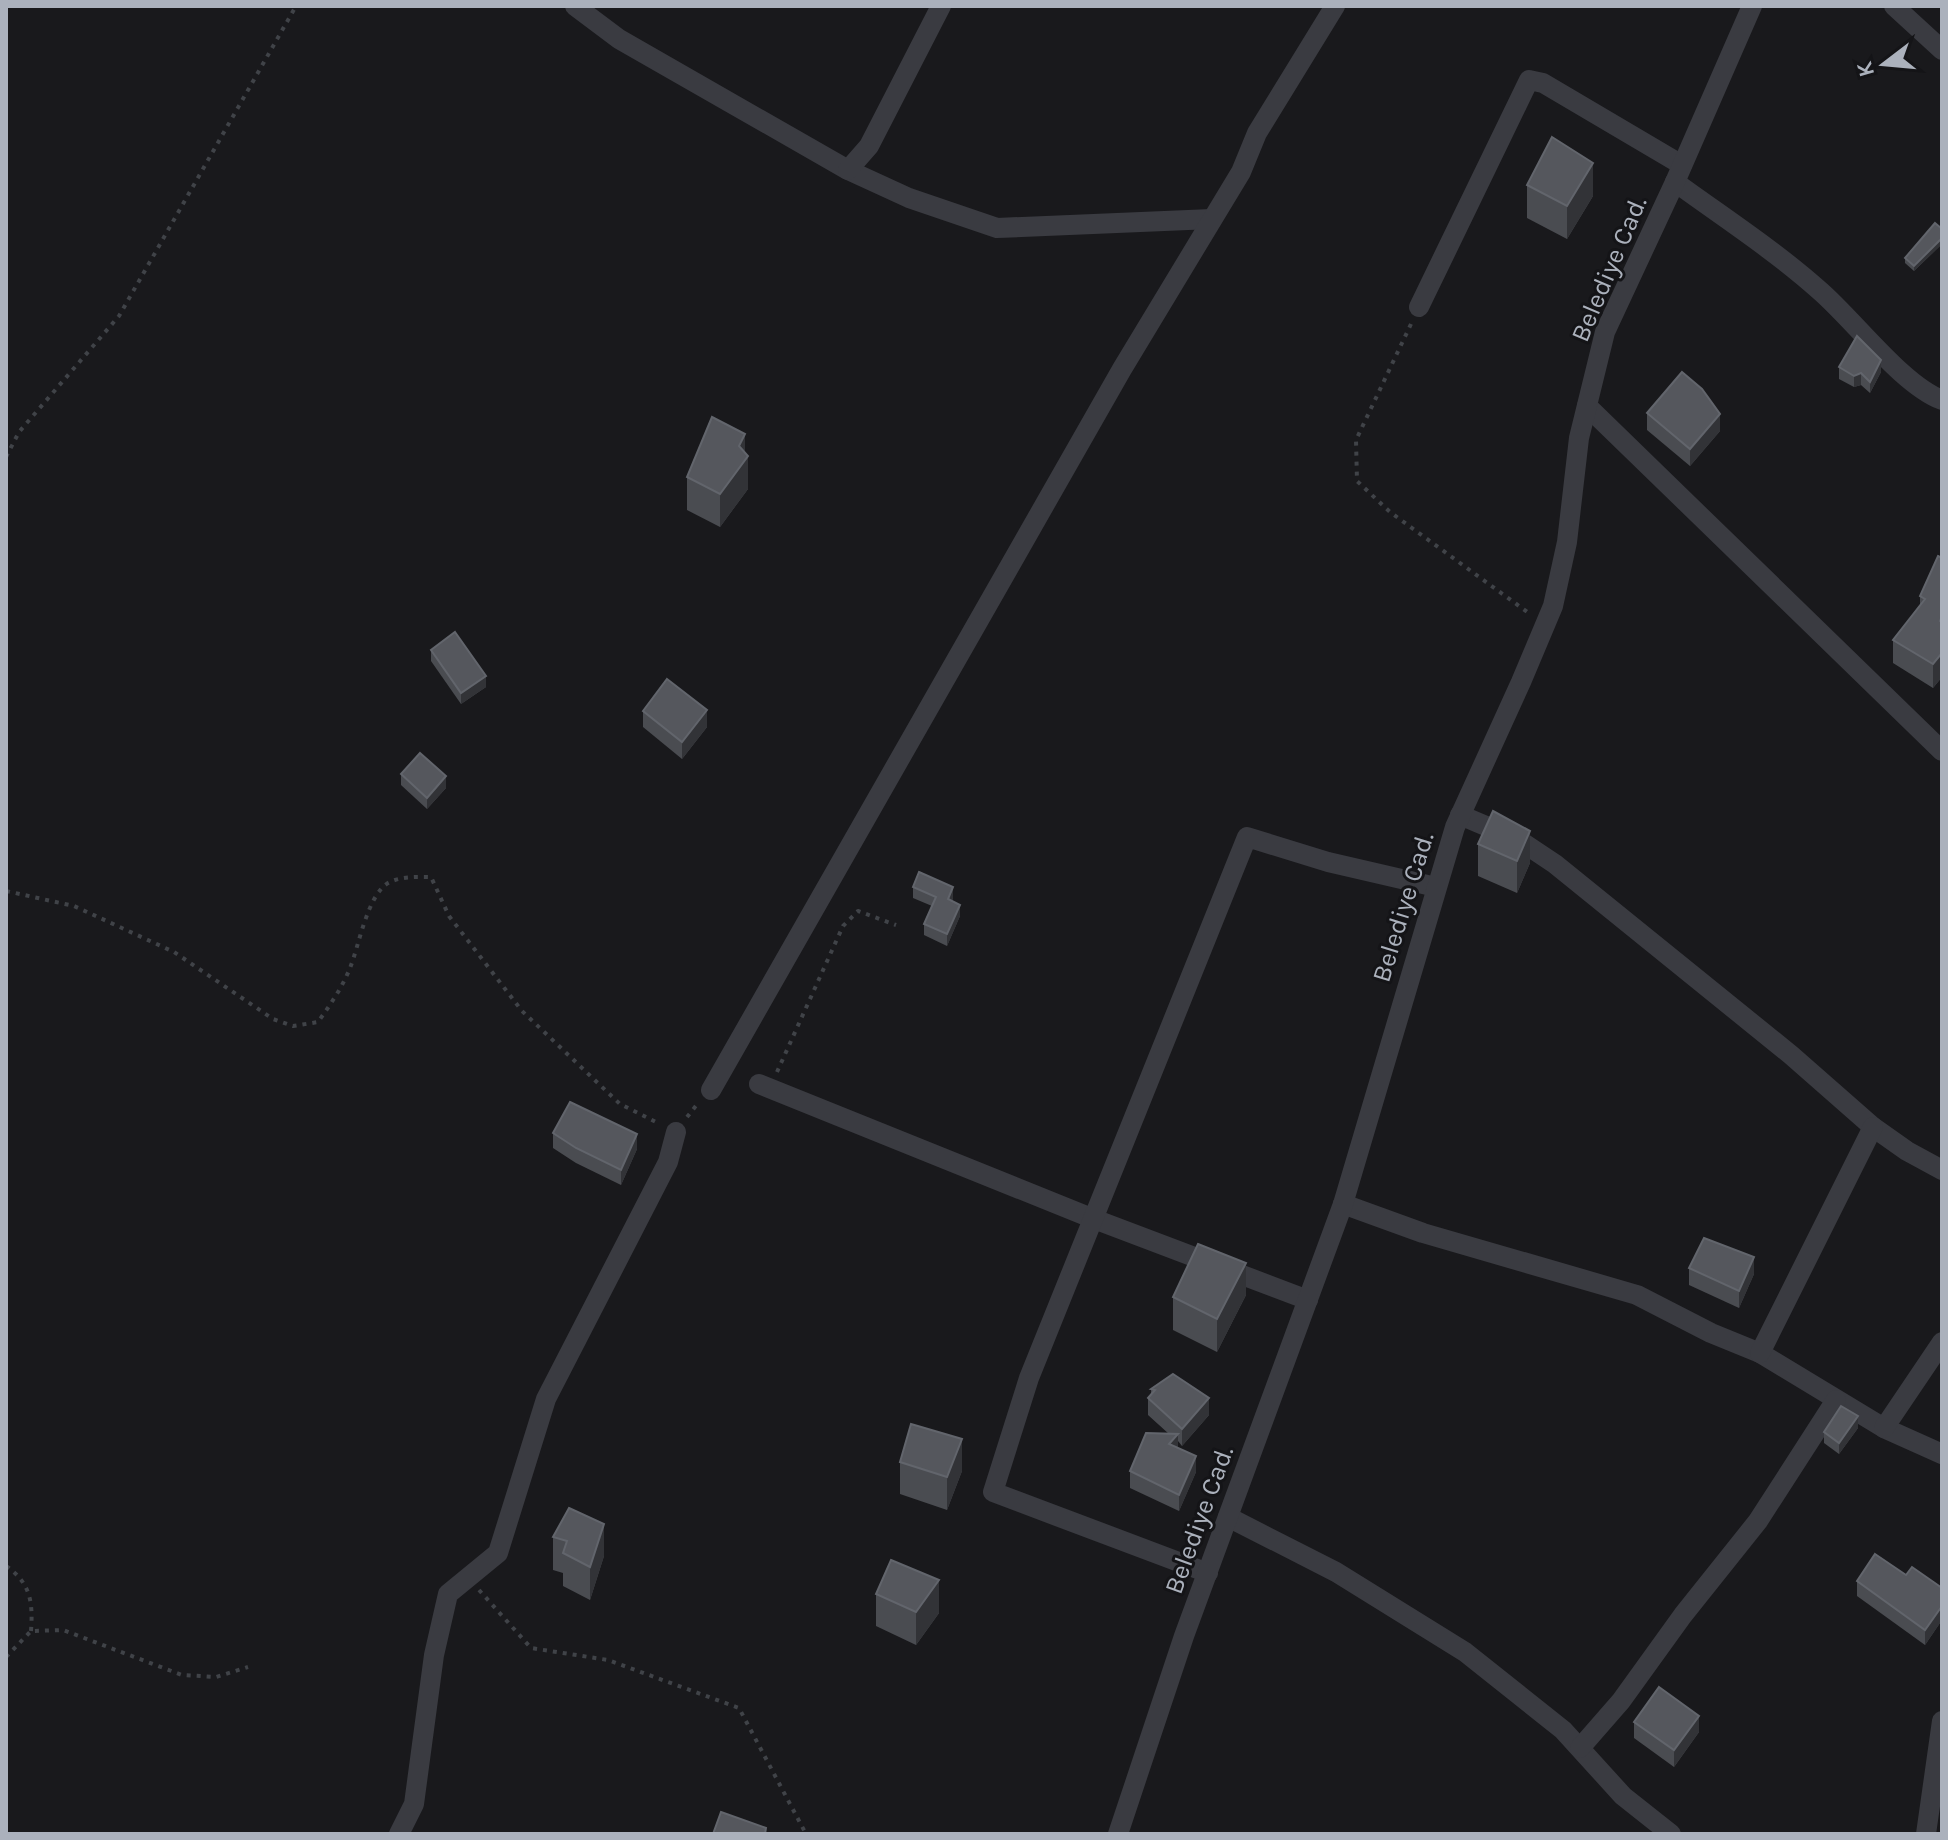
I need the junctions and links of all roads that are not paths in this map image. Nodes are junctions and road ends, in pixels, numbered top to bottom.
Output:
1 (575, 6) edge
2 (941, 6) edge
3 (1335, 6) edge
4 (1752, 6) edge
5 (1894, 6) edge
6 (1942, 50) edge
7 (848, 170) junction
8 (1679, 174) junction
9 (1212, 219) junction
10 (1419, 307) road end
11 (1942, 400) edge
12 (1587, 406) junction
13 (1942, 751) edge
14 (1460, 815) junction
15 (1436, 887) junction
16 (764, 1086) road end
17 (711, 1090) road end
18 (1873, 1127) junction
19 (676, 1132) road end
20 (1942, 1170) edge
21 (1343, 1204) junction
22 (1094, 1219) junction
23 (1308, 1300) junction
24 (1942, 1342) edge
25 (1760, 1353) junction
26 (1836, 1400) junction
27 (1884, 1428) junction
28 (1942, 1454) edge
29 (1228, 1517) junction
30 (1208, 1573) junction
31 (1942, 1721) edge
32 (1580, 1748) junction
33 (399, 1834) edge
34 (1118, 1834) edge
35 (1671, 1834) edge
36 (1926, 1834) edge

1 - 7 street
2 - 7 street
3 - 9 street
4 - 8 street, Belediye Cad.
5 - 6 street
7 - 9 street
8 - 10 street
8 - 11 street
8 - 12 street, Belediye Cad.
9 - 17 street
12 - 13 street
12 - 14 street, Belediye Cad.
14 - 15 street, Belediye Cad.
14 - 18 street
15 - 21 street, Belediye Cad.
15 - 22 street
16 - 22 street
18 - 20 street
18 - 25 street
19 - 33 street
21 - 23 street, Belediye Cad.
21 - 25 street
22 - 23 street
22 - 30 street
23 - 29 street, Belediye Cad.
24 - 27 street
25 - 26 street
26 - 27 street
26 - 32 street
27 - 28 street
29 - 30 street, Belediye Cad.
29 - 32 street
30 - 34 street, Belediye Cad.
31 - 36 street
32 - 35 street

